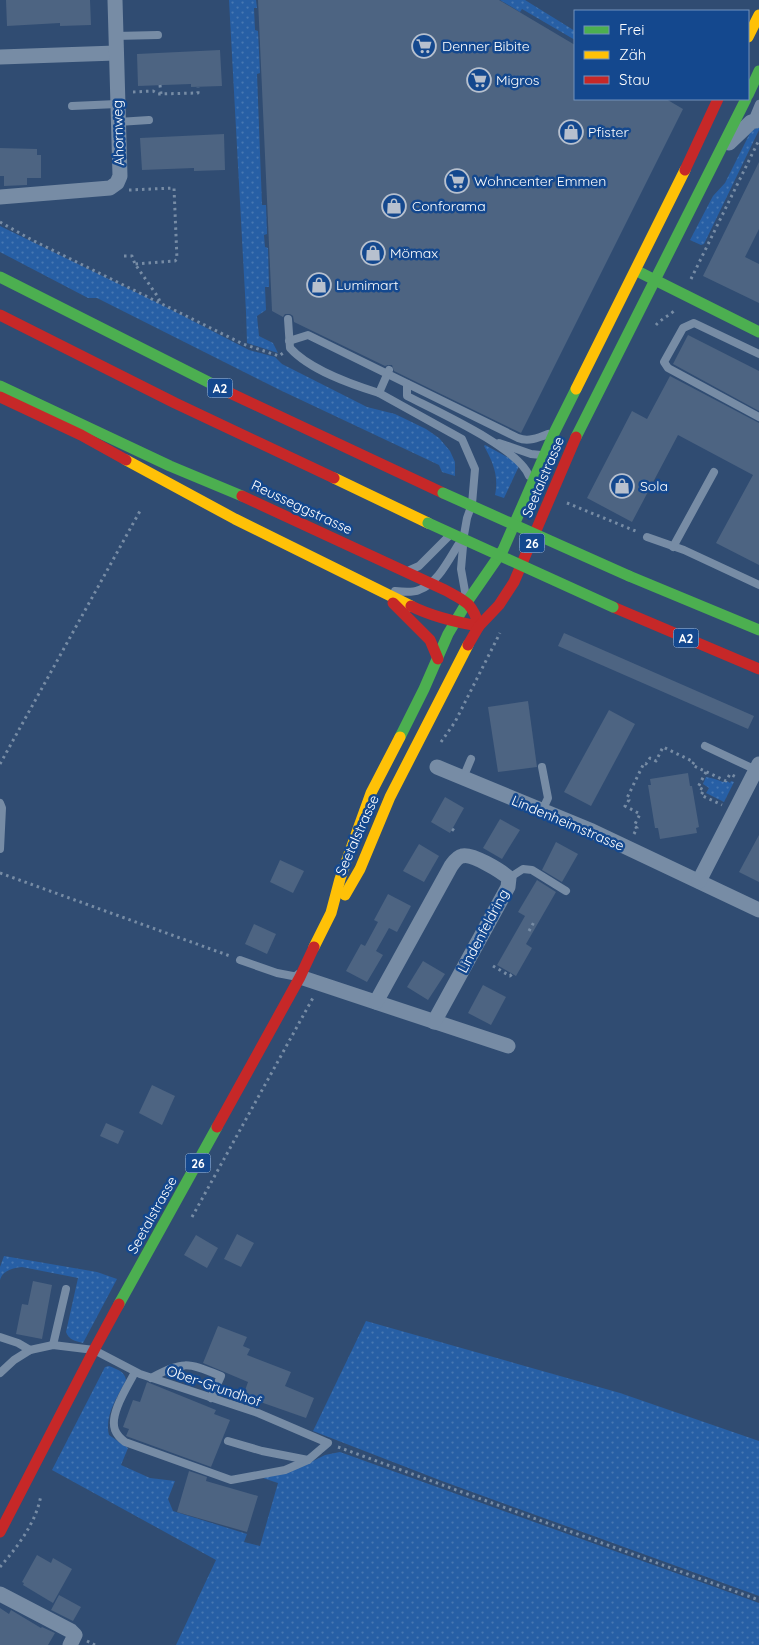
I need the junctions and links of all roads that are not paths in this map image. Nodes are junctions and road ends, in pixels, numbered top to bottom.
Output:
1 (115, 0) edge
2 (759, 15) edge
3 (158, 35) dead end
4 (749, 35) edge
5 (115, 36) junction
6 (116, 53) junction
7 (0, 57) edge
8 (759, 71) edge
9 (749, 93) edge
10 (117, 98) junction
11 (718, 100) edge
12 (746, 100) edge
13 (759, 104) edge
14 (72, 106) dead end
15 (149, 120) dead end
16 (755, 121) edge
17 (118, 122) junction
18 (720, 152) junction
19 (0, 197) edge
20 (635, 270) junction
21 (0, 277) edge
22 (656, 280) junction
23 (0, 315) edge
24 (288, 319) dead end
25 (759, 332) edge
26 (289, 345) junction
27 (759, 354) edge
28 (387, 372) junction
29 (407, 384) junction
30 (0, 386) edge
31 (378, 393) junction
32 (0, 396) edge
33 (759, 417) edge
34 (554, 431) junction
35 (490, 440) junction
36 (569, 451) junction
37 (550, 455) junction
38 (714, 472) dead end
39 (532, 484) junction
40 (467, 518) junction
41 (464, 535) junction
42 (647, 536) road end
43 (673, 546) junction
44 (404, 572) junction
45 (430, 584) junction
46 (759, 585) edge
47 (378, 590) junction
48 (467, 602) junction
49 (455, 622) junction
50 (479, 626) junction
51 (759, 630) edge
52 (438, 659) junction
53 (759, 669) edge
54 (704, 746) dead end
55 (471, 759) dead end
56 (437, 767) dead end
57 (542, 767) dead end
58 (757, 767) edge
59 (462, 778) junction
60 (0, 803) edge
61 (542, 811) junction
62 (0, 849) edge
63 (508, 878) junction
64 (698, 881) junction
65 (566, 890) dead end
66 (759, 910) edge
67 (331, 913) junction
68 (240, 960) road end
69 (300, 977) junction
70 (376, 1002) junction
71 (434, 1022) junction
72 (508, 1046) dead end
73 (66, 1290) dead end
74 (0, 1337) edge
75 (54, 1345) junction
76 (30, 1350) junction
77 (94, 1350) junction
78 (135, 1372) junction
79 (0, 1373) edge
80 (151, 1378) junction
81 (211, 1398) junction
82 (228, 1441) dead end
83 (308, 1460) junction
84 (0, 1532) edge
85 (0, 1594) edge
86 (70, 1645) edge

1 - 5 street, Ahornweg
2 - 4 main road
3 - 5 lane
5 - 6 street, Ahornweg
6 - 7 street
6 - 10 street, Ahornweg
8 - 9 main road
10 - 14 lane
10 - 17 street, Ahornweg
11 - 20 main road, Seetalstrasse / 26
12 - 18 main road, Seetalstrasse / 26
13 - 16 lane
15 - 17 lane
16 - 18 street
17 - 19 street, Ahornweg
18 - 22 main road, Seetalstrasse / 26
20 - 22 main road
20 - 34 main road, Seetalstrasse / 26
21 - 51 main road, A2, bridge
22 - 25 main road
22 - 36 main road, Seetalstrasse / 26
23 - 53 main road, A2, bridge
24 - 26 lane
26 - 28 lane
26 - 31 lane
27 - 33 lane
28 - 29 lane
28 - 31 lane
29 - 34 lane
29 - 35 lane
30 - 44 main road, Reusseggstrasse
31 - 40 lane
32 - 47 main road
34 - 37 main road, Seetalstrasse / 26
35 - 37 lane
35 - 39 lane
36 - 37 lane
36 - 50 main road, Seetalstrasse / 26
37 - 39 main road, Seetalstrasse / 26
38 - 43 lane
39 - 48 main road, Seetalstrasse / 26
40 - 41 lane
40 - 44 lane
41 - 45 lane
41 - 48 lane
42 - 43 lane
43 - 46 lane
44 - 45 main road, Reusseggstrasse
45 - 47 lane
45 - 48 main road, Reusseggstrasse
47 - 49 main road
47 - 52 main road
48 - 49 main road, Seetalstrasse / 26
48 - 50 main road
49 - 50 main road
49 - 52 main road, Seetalstrasse / 26
50 - 67 main road, Seetalstrasse / 26
52 - 67 main road, Seetalstrasse / 26
54 - 58 lane
55 - 59 lane
56 - 59 street, Lindenheimstrasse
57 - 61 lane
58 - 64 street
59 - 61 street, Lindenheimstrasse
60 - 62 lane
61 - 64 street, Lindenheimstrasse
63 - 65 lane
63 - 70 street, Lindenfeldring
63 - 71 street, Lindenfeldring
64 - 66 street, Lindenheimstrasse
67 - 69 main road, Seetalstrasse / 26
68 - 69 lane
69 - 70 street
69 - 77 main road, Seetalstrasse / 26
70 - 71 street
71 - 72 street
73 - 75 lane
74 - 76 lane
75 - 76 lane
75 - 77 lane
76 - 79 lane
77 - 78 lane, Ober-Grundhof
77 - 84 main road, Seetalstrasse / 26
78 - 80 lane, Ober-Grundhof
78 - 83 lane
80 - 81 lane, Ober-Grundhof
80 - 81 lane
81 - 83 lane, Ober-Grundhof
82 - 83 lane
85 - 86 street

